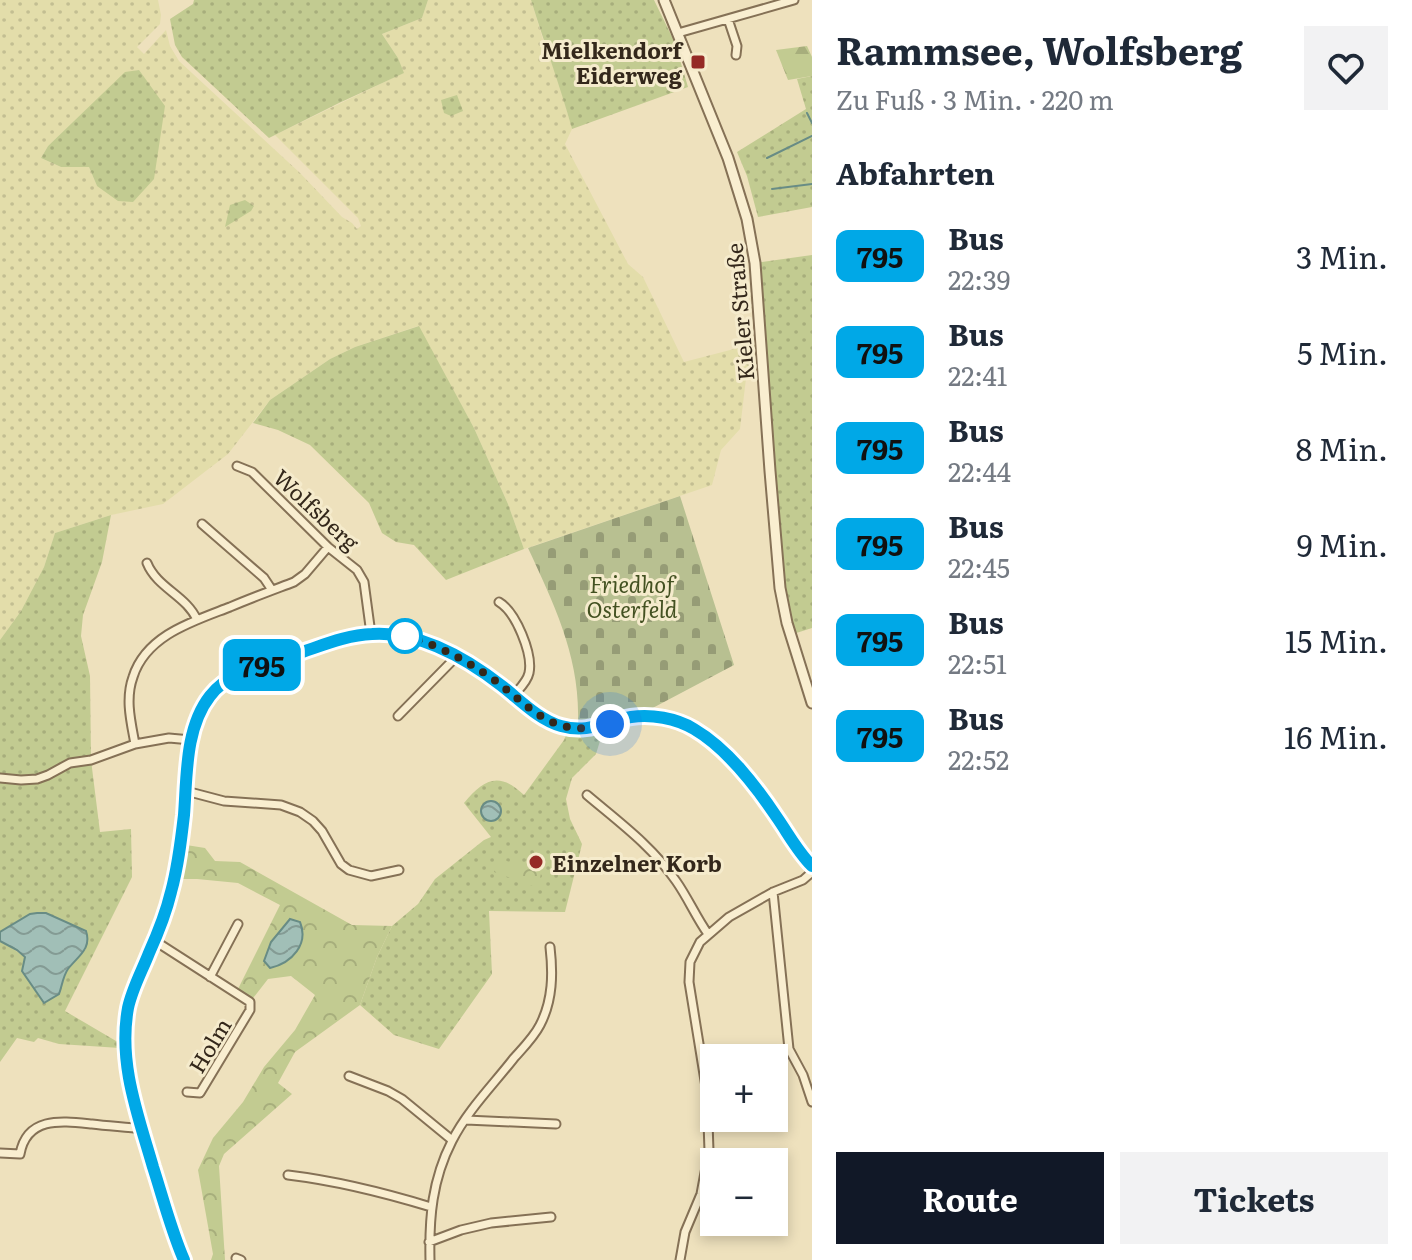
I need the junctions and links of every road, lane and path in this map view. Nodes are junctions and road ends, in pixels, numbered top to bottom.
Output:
1 (664, 0) edge
2 (794, 0) edge
3 (728, 19) junction
4 (678, 33) junction
5 (736, 55) dead end
6 (237, 466) dead end
7 (202, 524) dead end
8 (328, 547) junction
9 (147, 563) dead end
10 (272, 590) junction
11 (499, 602) dead end
12 (197, 620) junction
13 (371, 634) junction
14 (457, 656) junction
15 (514, 695) junction
16 (812, 703) edge
17 (398, 716) dead end
18 (191, 740) junction
19 (135, 744) junction
20 (0, 778) edge
21 (186, 791) junction
22 (587, 795) dead end
23 (812, 869) edge
24 (399, 870) dead end
25 (773, 892) junction
26 (238, 924) dead end
27 (708, 934) junction
28 (155, 941) junction
29 (550, 947) dead end
30 (210, 977) junction
31 (349, 1076) dead end
32 (187, 1092) dead end
33 (812, 1102) edge
34 (466, 1120) junction
35 (556, 1124) dead end
36 (142, 1129) junction
37 (452, 1140) junction
38 (0, 1153) edge
39 (288, 1175) dead end
40 (431, 1207) junction
41 (551, 1217) dead end
42 (429, 1242) junction
43 (184, 1260) edge
44 (430, 1260) edge
45 (680, 1260) edge

1 - 4 street, Kieler Straße
2 - 3 street
3 - 4 street
3 - 5 street
4 - 16 street, Kieler Straße
6 - 8 street, Wolfsberg
7 - 10 street
8 - 10 street
8 - 13 street, Wolfsberg
9 - 12 street
10 - 12 street
11 - 15 street
12 - 19 street
13 - 14 street
13 - 18 street
14 - 15 street
14 - 17 street
15 - 23 street
18 - 19 street
18 - 21 street
19 - 20 street
21 - 24 street
21 - 28 street
22 - 27 street
23 - 25 street
25 - 27 street
25 - 33 street
26 - 30 street
27 - 45 street
28 - 30 street, Holm
28 - 36 street
29 - 34 street
30 - 32 street, Holm
31 - 37 street
34 - 35 street
34 - 37 street
36 - 38 street
36 - 43 street
37 - 40 street
39 - 40 street
40 - 42 street
41 - 42 street
42 - 44 street

